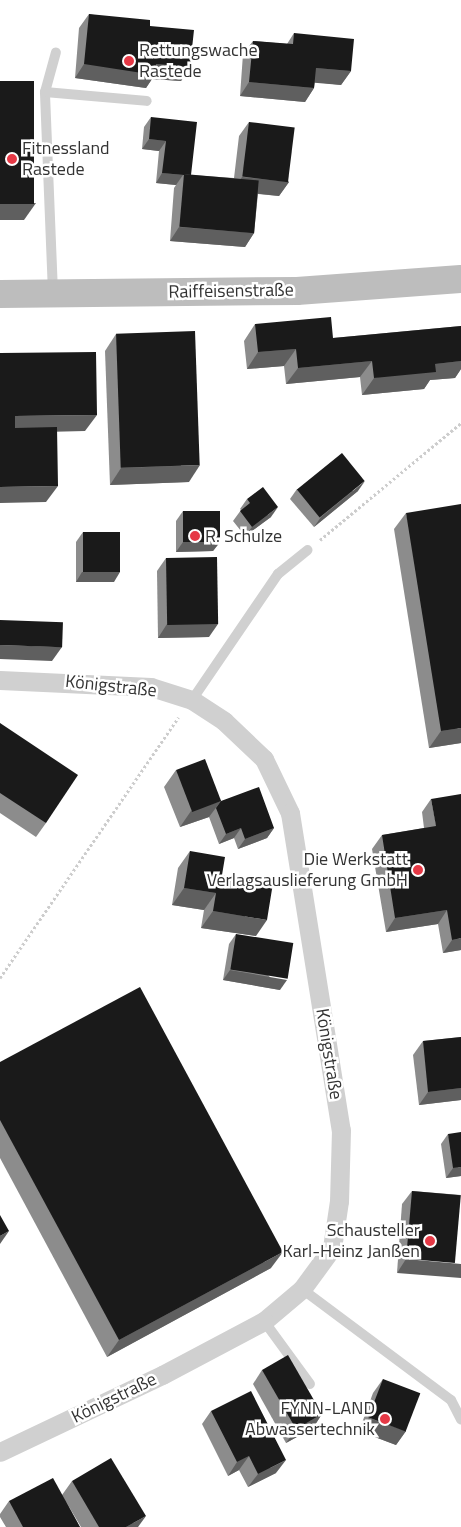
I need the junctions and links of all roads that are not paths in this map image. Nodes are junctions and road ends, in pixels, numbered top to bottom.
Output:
1 (56, 52) dead end
2 (45, 92) junction
3 (146, 101) dead end
4 (461, 279) edge
5 (0, 294) edge
6 (53, 294) junction
7 (308, 550) road end
8 (0, 680) edge
9 (192, 700) junction
10 (302, 1290) junction
11 (264, 1321) junction
12 (310, 1384) dead end
13 (461, 1420) edge
14 (0, 1452) edge

1 - 2 lane
2 - 3 lane
2 - 6 lane
4 - 6 main road, Raiffeisenstraße
5 - 6 main road, Raiffeisenstraße
7 - 9 lane
8 - 9 street, Königstraße
9 - 10 street, Königstraße
10 - 11 street, Königstraße
10 - 13 lane
11 - 12 lane
11 - 14 street, Königstraße

